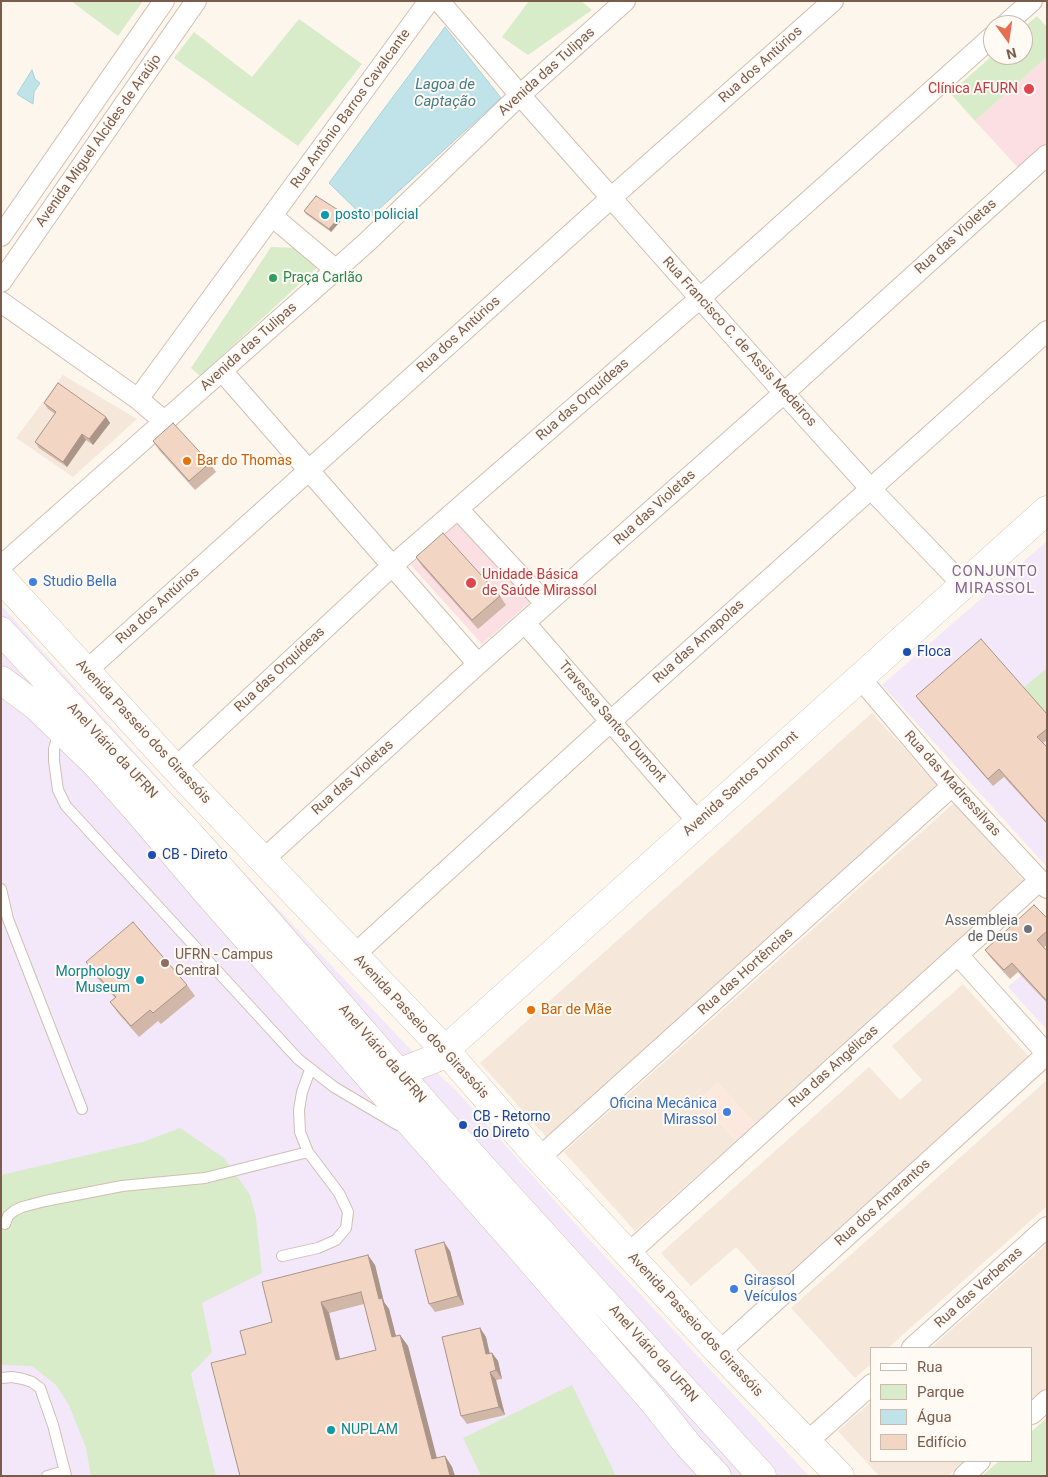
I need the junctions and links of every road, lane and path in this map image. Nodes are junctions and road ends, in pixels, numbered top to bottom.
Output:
1 (164, 1) edge
2 (196, 1) edge
3 (429, 1) edge
4 (439, 1) edge
5 (625, 1) edge
6 (833, 1) edge
7 (1032, 1) edge
8 (1016, 15) edge
9 (983, 45) edge
10 (520, 95) junction
11 (1047, 155) edge
12 (611, 198) junction
13 (272, 216) junction
14 (1, 236) edge
15 (336, 270) junction
16 (1, 282) edge
17 (700, 299) junction
18 (1, 302) edge
19 (1047, 331) edge
20 (222, 371) junction
21 (784, 393) junction
22 (138, 399) junction
23 (164, 421) junction
24 (309, 470) junction
25 (870, 488) junction
26 (458, 509) junction
27 (1045, 515) edge
28 (1, 566) edge
29 (392, 566) junction
30 (1, 578) edge
31 (963, 585) junction
32 (546, 604) junction
33 (525, 623) junction
34 (1, 632) edge
35 (478, 664) junction
36 (86, 671) junction
37 (860, 678) junction
38 (1, 680) edge
39 (611, 721) junction
40 (60, 728) junction
41 (175, 768) junction
42 (952, 786) junction
43 (698, 822) junction
44 (263, 860) junction
45 (1044, 884) edge
46 (1, 889) edge
47 (354, 955) junction
48 (958, 956) junction
49 (441, 1054) junction
50 (1047, 1054) edge
51 (310, 1070) junction
52 (398, 1073) junction
53 (82, 1109) dead end
54 (433, 1113) junction
55 (425, 1139) junction
56 (308, 1152) junction
57 (539, 1158) junction
58 (5, 1224) dead end
59 (1047, 1227) edge
60 (628, 1254) junction
61 (282, 1256) dead end
62 (913, 1347) edge
63 (719, 1352) junction
64 (673, 1377) junction
65 (1, 1378) edge
66 (870, 1386) edge
67 (652, 1400) junction
68 (1047, 1400) edge
69 (1033, 1413) edge
70 (715, 1423) junction
71 (808, 1442) junction
72 (688, 1445) junction
73 (979, 1462) edge
74 (65, 1473) edge
75 (47, 1476) edge
76 (717, 1476) edge
77 (762, 1476) edge
78 (840, 1476) edge
79 (964, 1476) edge

1 - 14 street, Avenida Miguel Alcídes de Araújo
2 - 16 street, Avenida Miguel Alcídes de Araújo
3 - 13 street, Rua Antônio Barros Cavalcante
4 - 10 street, Rua Francisco C. de Assis Medeiros
5 - 10 street, Avenida das Tulipas
6 - 12 street, Rua dos Antúrios
7 - 8 street
9 - 17 street, Rua das Orquídeas
10 - 12 street, Rua Francisco C. de Assis Medeiros
10 - 15 street, Avenida das Tulipas
11 - 21 street, Rua das Violetas
12 - 17 street, Rua Francisco C. de Assis Medeiros
12 - 24 street, Rua dos Antúrios
13 - 15 street
13 - 22 street, Rua Antônio Barros Cavalcante
15 - 20 street, Avenida das Tulipas
17 - 21 street, Rua Francisco C. de Assis Medeiros
17 - 26 street, Rua das Orquídeas
18 - 22 street
19 - 25 street, Rua das Amapolas
20 - 23 street, Avenida das Tulipas
20 - 24 street
21 - 25 street, Rua Francisco C. de Assis Medeiros
21 - 32 street, Rua das Violetas
22 - 23 street
23 - 28 street, Avenida das Tulipas
24 - 29 street
24 - 36 street, Rua dos Antúrios
25 - 31 street, Rua Francisco C. de Assis Medeiros
25 - 39 street, Rua das Amapolas
26 - 29 street, Rua das Orquídeas
26 - 32 street
27 - 31 main road, Avenida Santos Dumont
29 - 35 street
29 - 41 street, Rua das Orquídeas
30 - 36 main road, Avenida Passeio dos Girassóis
31 - 37 main road, Avenida Santos Dumont
32 - 33 street, Rua das Violetas
33 - 35 street, Rua das Violetas
33 - 39 street, Travessa Santos Dumont
34 - 52 main road, Anel Viário da UFRN
35 - 44 street, Rua das Violetas
36 - 41 main road, Avenida Passeio dos Girassóis
37 - 42 street, Rua das Madressilvas
37 - 43 main road, Avenida Santos Dumont
38 - 40 main road, Anel Viário da UFRN
39 - 43 street, Travessa Santos Dumont
39 - 47 street, Rua das Amapolas
40 - 51 lane
40 - 55 main road, Anel Viário da UFRN
41 - 44 main road, Avenida Passeio dos Girassóis
42 - 45 street, Rua das Madressilvas
42 - 57 street, Rua das Hortências
43 - 49 main road, Avenida Santos Dumont
44 - 47 main road, Avenida Passeio dos Girassóis
45 - 48 street, Rua das Angélicas
46 - 53 lane
47 - 49 main road, Avenida Passeio dos Girassóis
48 - 50 street
48 - 60 street, Rua das Angélicas
49 - 52 main road, Avenida Santos Dumont
49 - 54 main road
49 - 57 main road, Avenida Passeio dos Girassóis
50 - 63 street, Rua dos Amarantos
51 - 55 lane
51 - 56 lane
52 - 54 main road, Anel Viário da UFRN
54 - 64 main road, Anel Viário da UFRN
55 - 67 main road, Anel Viário da UFRN
56 - 58 lane
56 - 61 lane
57 - 60 main road, Avenida Passeio dos Girassóis
59 - 62 street, Rua das Verbenas
60 - 63 main road, Avenida Passeio dos Girassóis
63 - 71 main road, Avenida Passeio dos Girassóis
64 - 67 main road
64 - 70 main road, Anel Viário da UFRN
65 - 74 lane
66 - 71 street
67 - 72 main road, Anel Viário da UFRN
68 - 69 street
70 - 72 main road
70 - 77 main road, Anel Viário da UFRN
71 - 78 main road, Avenida Passeio dos Girassóis
72 - 76 main road, Anel Viário da UFRN
73 - 79 street
74 - 75 lane

